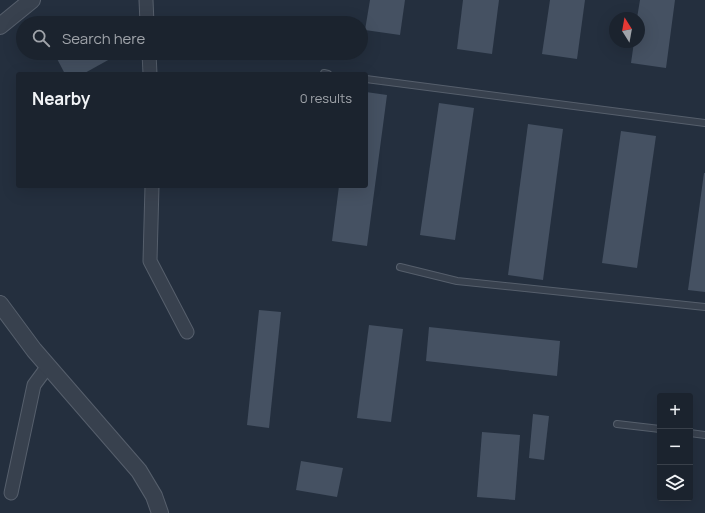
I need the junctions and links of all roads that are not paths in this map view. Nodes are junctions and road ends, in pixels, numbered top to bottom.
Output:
1 (32, 0) edge
2 (146, 0) edge
3 (147, 16) edge
4 (0, 26) edge
5 (149, 60) edge
6 (150, 72) edge
7 (368, 79) edge
8 (705, 123) edge
9 (152, 188) edge
10 (400, 267) dead end
11 (0, 304) edge
12 (705, 307) edge
13 (187, 332) dead end
14 (48, 366) junction
15 (617, 424) dead end
16 (657, 429) edge
17 (693, 433) edge
18 (705, 435) edge
19 (10, 493) dead end
20 (160, 513) edge

1 - 4 street
2 - 3 street
5 - 6 street
7 - 8 lane
9 - 13 street
10 - 12 lane
11 - 14 street
14 - 19 street
14 - 20 street
15 - 16 lane
17 - 18 lane

